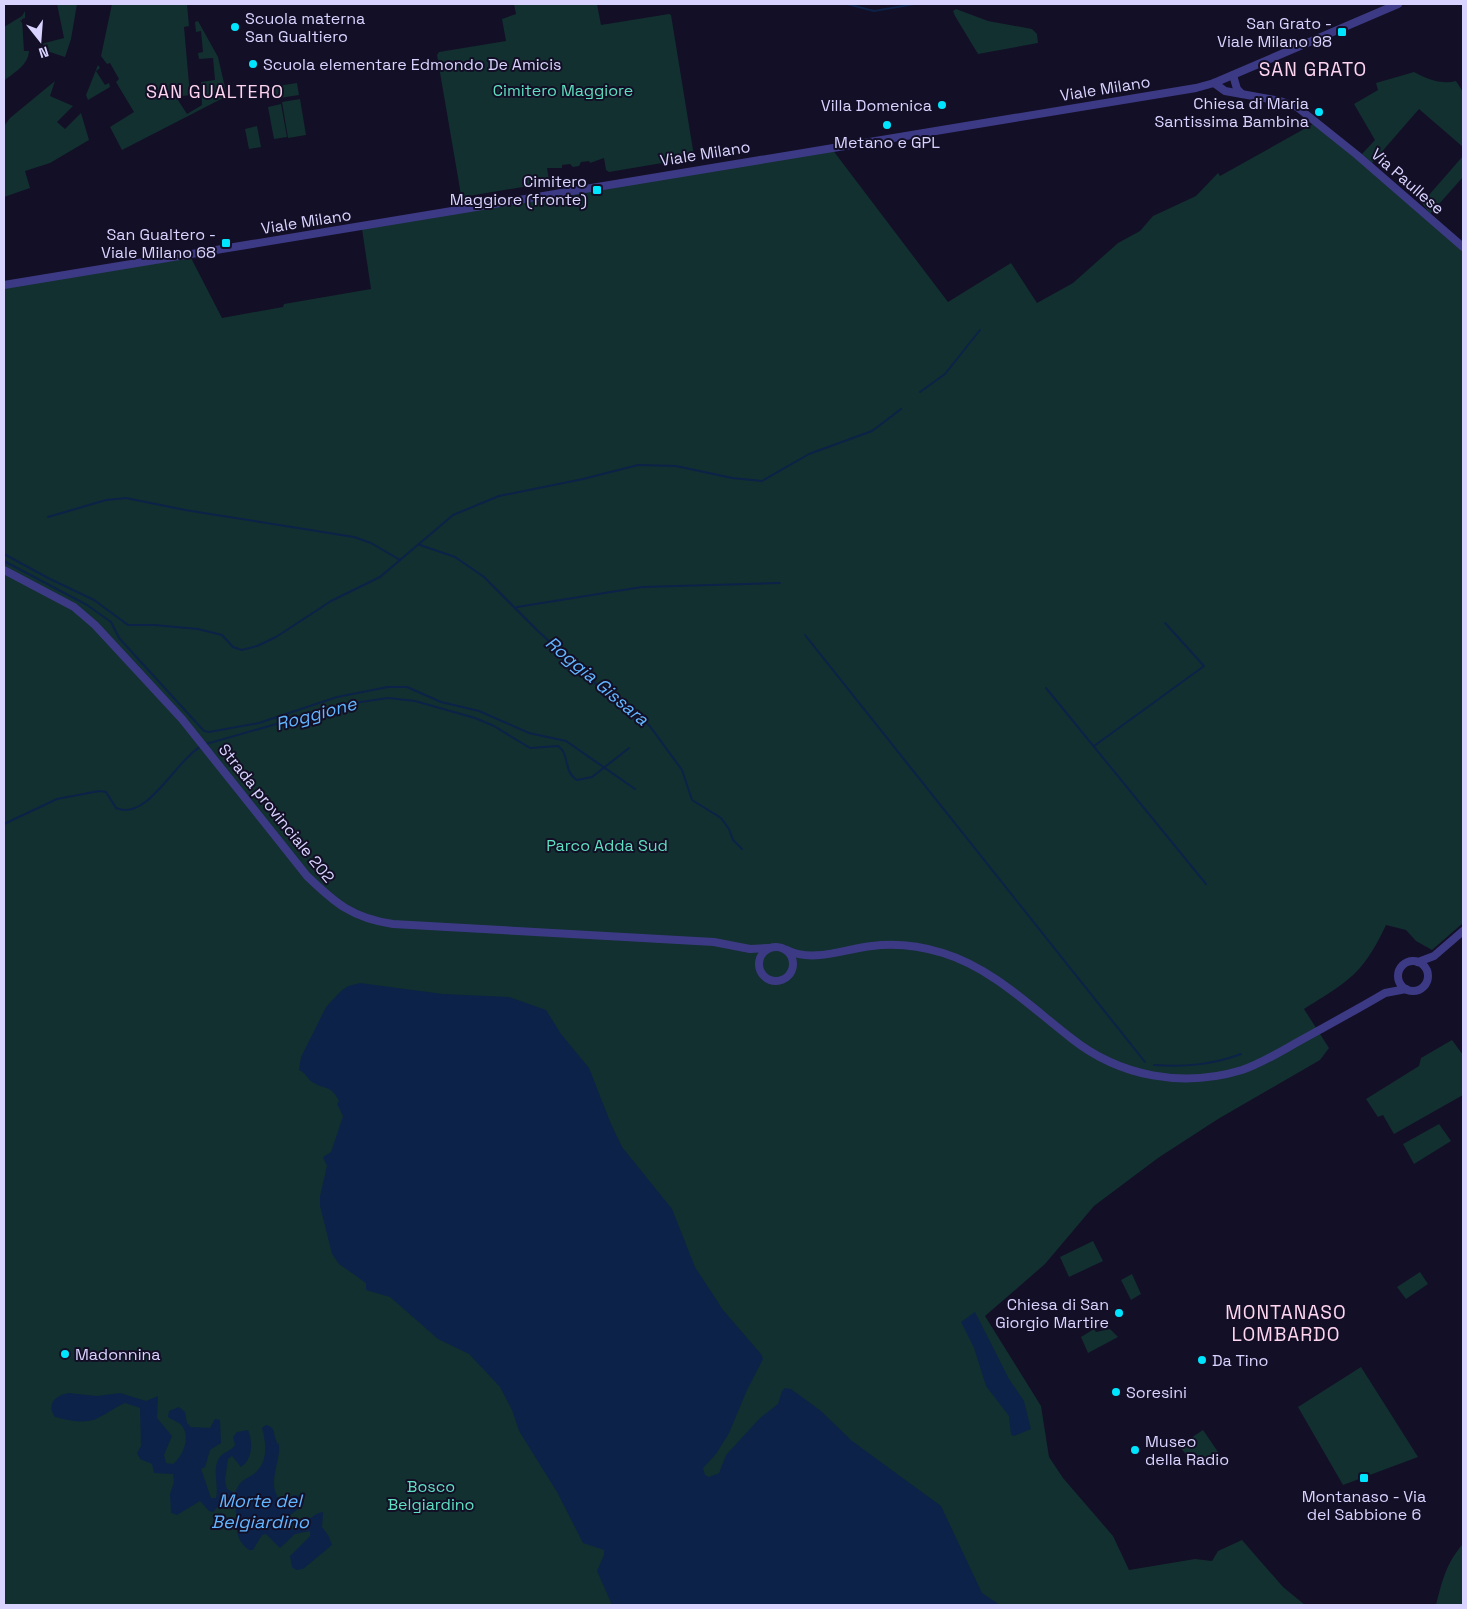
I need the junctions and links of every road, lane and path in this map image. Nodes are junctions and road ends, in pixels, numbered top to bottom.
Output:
1 (1398, 4) edge
2 (1233, 75) junction
3 (1214, 83) junction
4 (1242, 94) junction
5 (1463, 247) edge
6 (4, 285) edge
7 (4, 570) edge
8 (1463, 931) edge
9 (742, 948) junction
10 (768, 948) junction
11 (787, 950) junction
12 (1437, 954) junction
13 (821, 955) junction
14 (1418, 962) junction
15 (759, 964) junction
16 (792, 970) junction
17 (1427, 970) junction
18 (1398, 976) junction
19 (1406, 989) junction
20 (1385, 993) junction

1 - 2 street, Viale Milano
2 - 3 street, Viale Milano
2 - 4 street
3 - 4 street, Via Paullese
3 - 6 street, Viale Milano
4 - 5 street, Via Paullese
7 - 9 street, Strada provinciale 202
8 - 12 street, Strada provinciale 202
9 - 10 street, Strada provinciale 202
9 - 15 street, Strada provinciale 202
10 - 11 street, Strada provinciale 202
10 - 15 street
11 - 13 street, Strada provinciale 202
11 - 16 street
12 - 14 street, Strada provinciale 202
12 - 17 street, Strada provinciale 202
13 - 16 street, Strada provinciale 202
13 - 20 street, Strada provinciale 202
14 - 17 street
14 - 18 street, Strada provinciale 202
15 - 16 street, Strada provinciale 202
17 - 19 street, Strada provinciale 202
18 - 19 street
18 - 20 street, Strada provinciale 202
19 - 20 street, Strada provinciale 202

